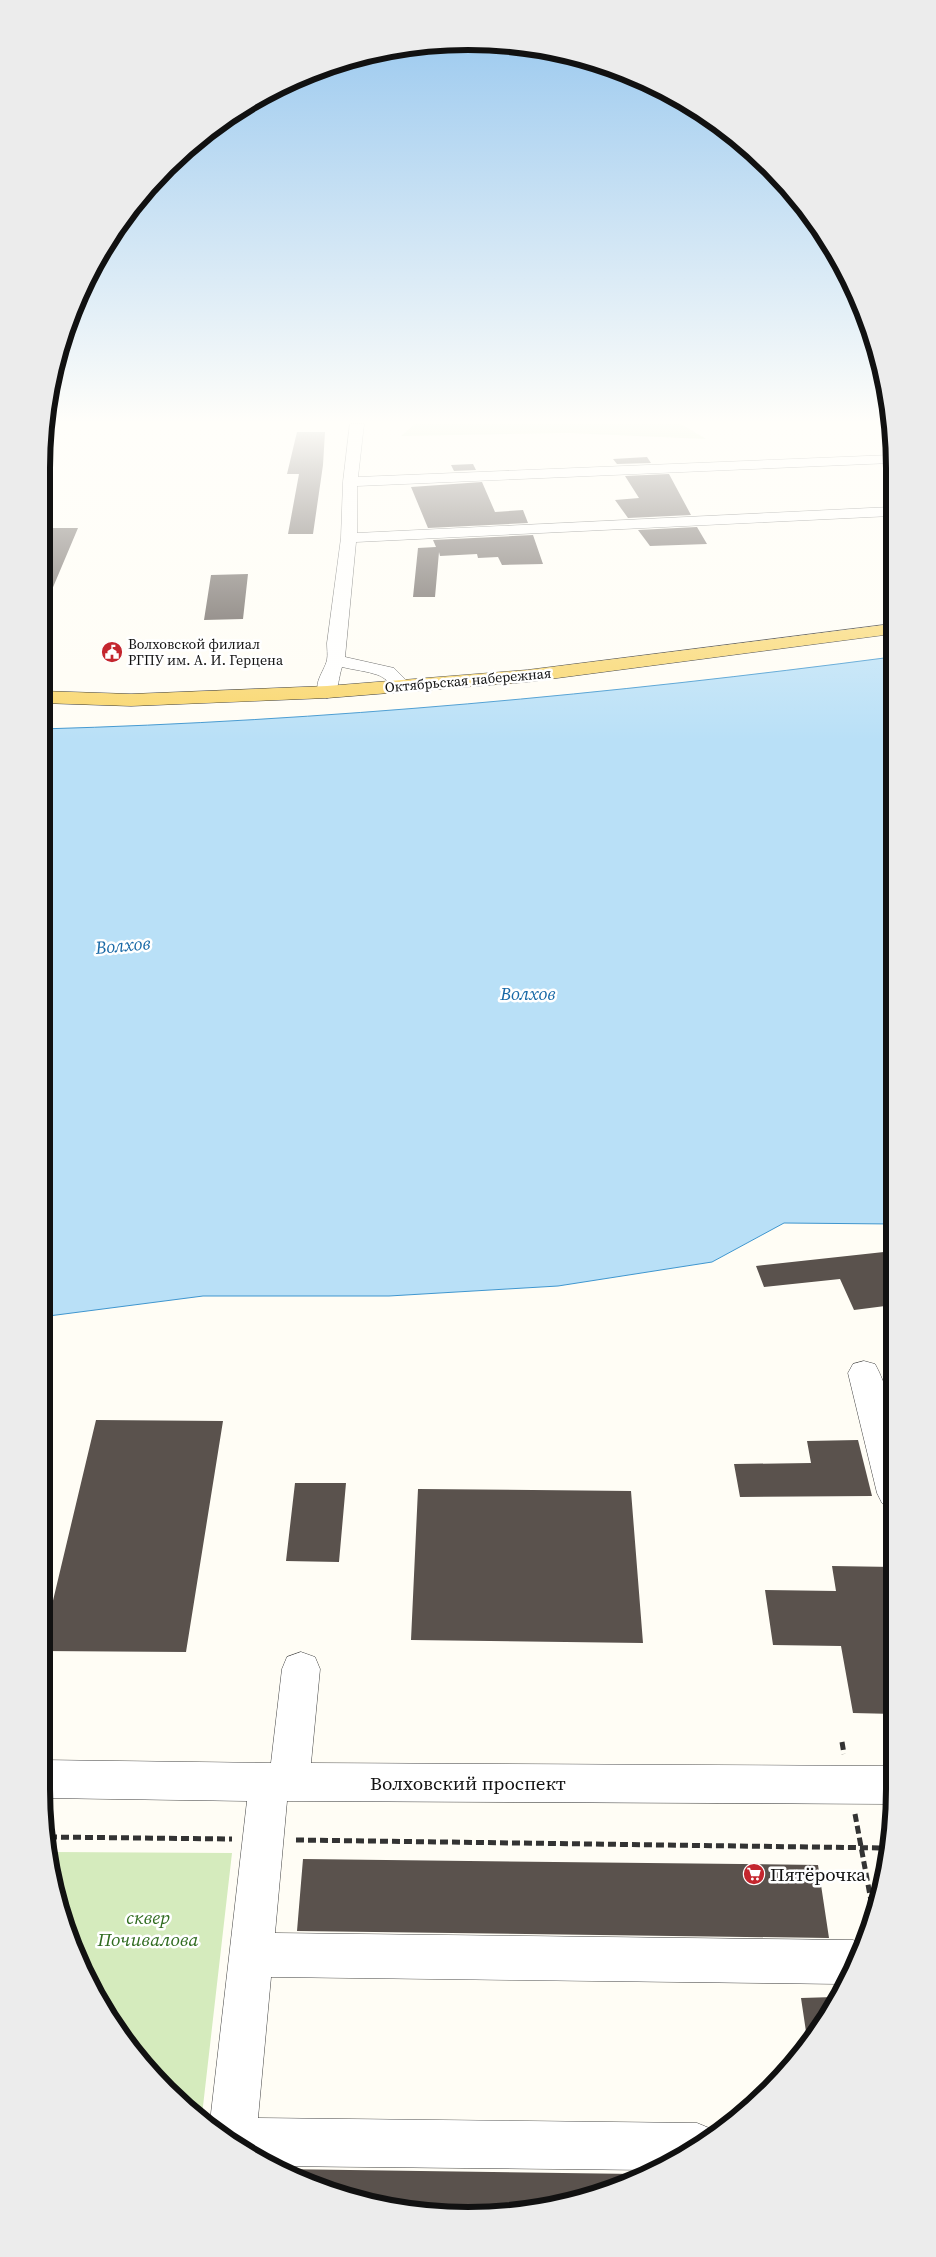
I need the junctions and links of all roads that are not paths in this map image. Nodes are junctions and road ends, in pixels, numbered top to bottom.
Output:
1 (348, 529) edge
2 (529, 529) edge
3 (348, 538) junction
4 (886, 629) edge
5 (336, 660) junction
6 (403, 686) junction
7 (327, 692) junction
8 (50, 698) edge
9 (864, 1373) dead end
10 (886, 1461) edge
11 (301, 1669) dead end
12 (50, 1779) edge
13 (279, 1782) junction
14 (886, 1785) edge
15 (252, 1955) junction
16 (848, 1962) edge
17 (233, 2135) edge
18 (244, 2142) edge
19 (684, 2147) edge

1 - 3 street
2 - 3 street
3 - 5 street
4 - 6 main road, Октябрьская набережная
5 - 6 street
5 - 7 street
6 - 7 main road, Октябрьская набережная
7 - 8 main road, Октябрьская набережная
9 - 10 street
11 - 13 street
12 - 13 street, Волховский проспект
13 - 14 street, Волховский проспект
13 - 15 street
15 - 16 street
15 - 17 street
18 - 19 street

